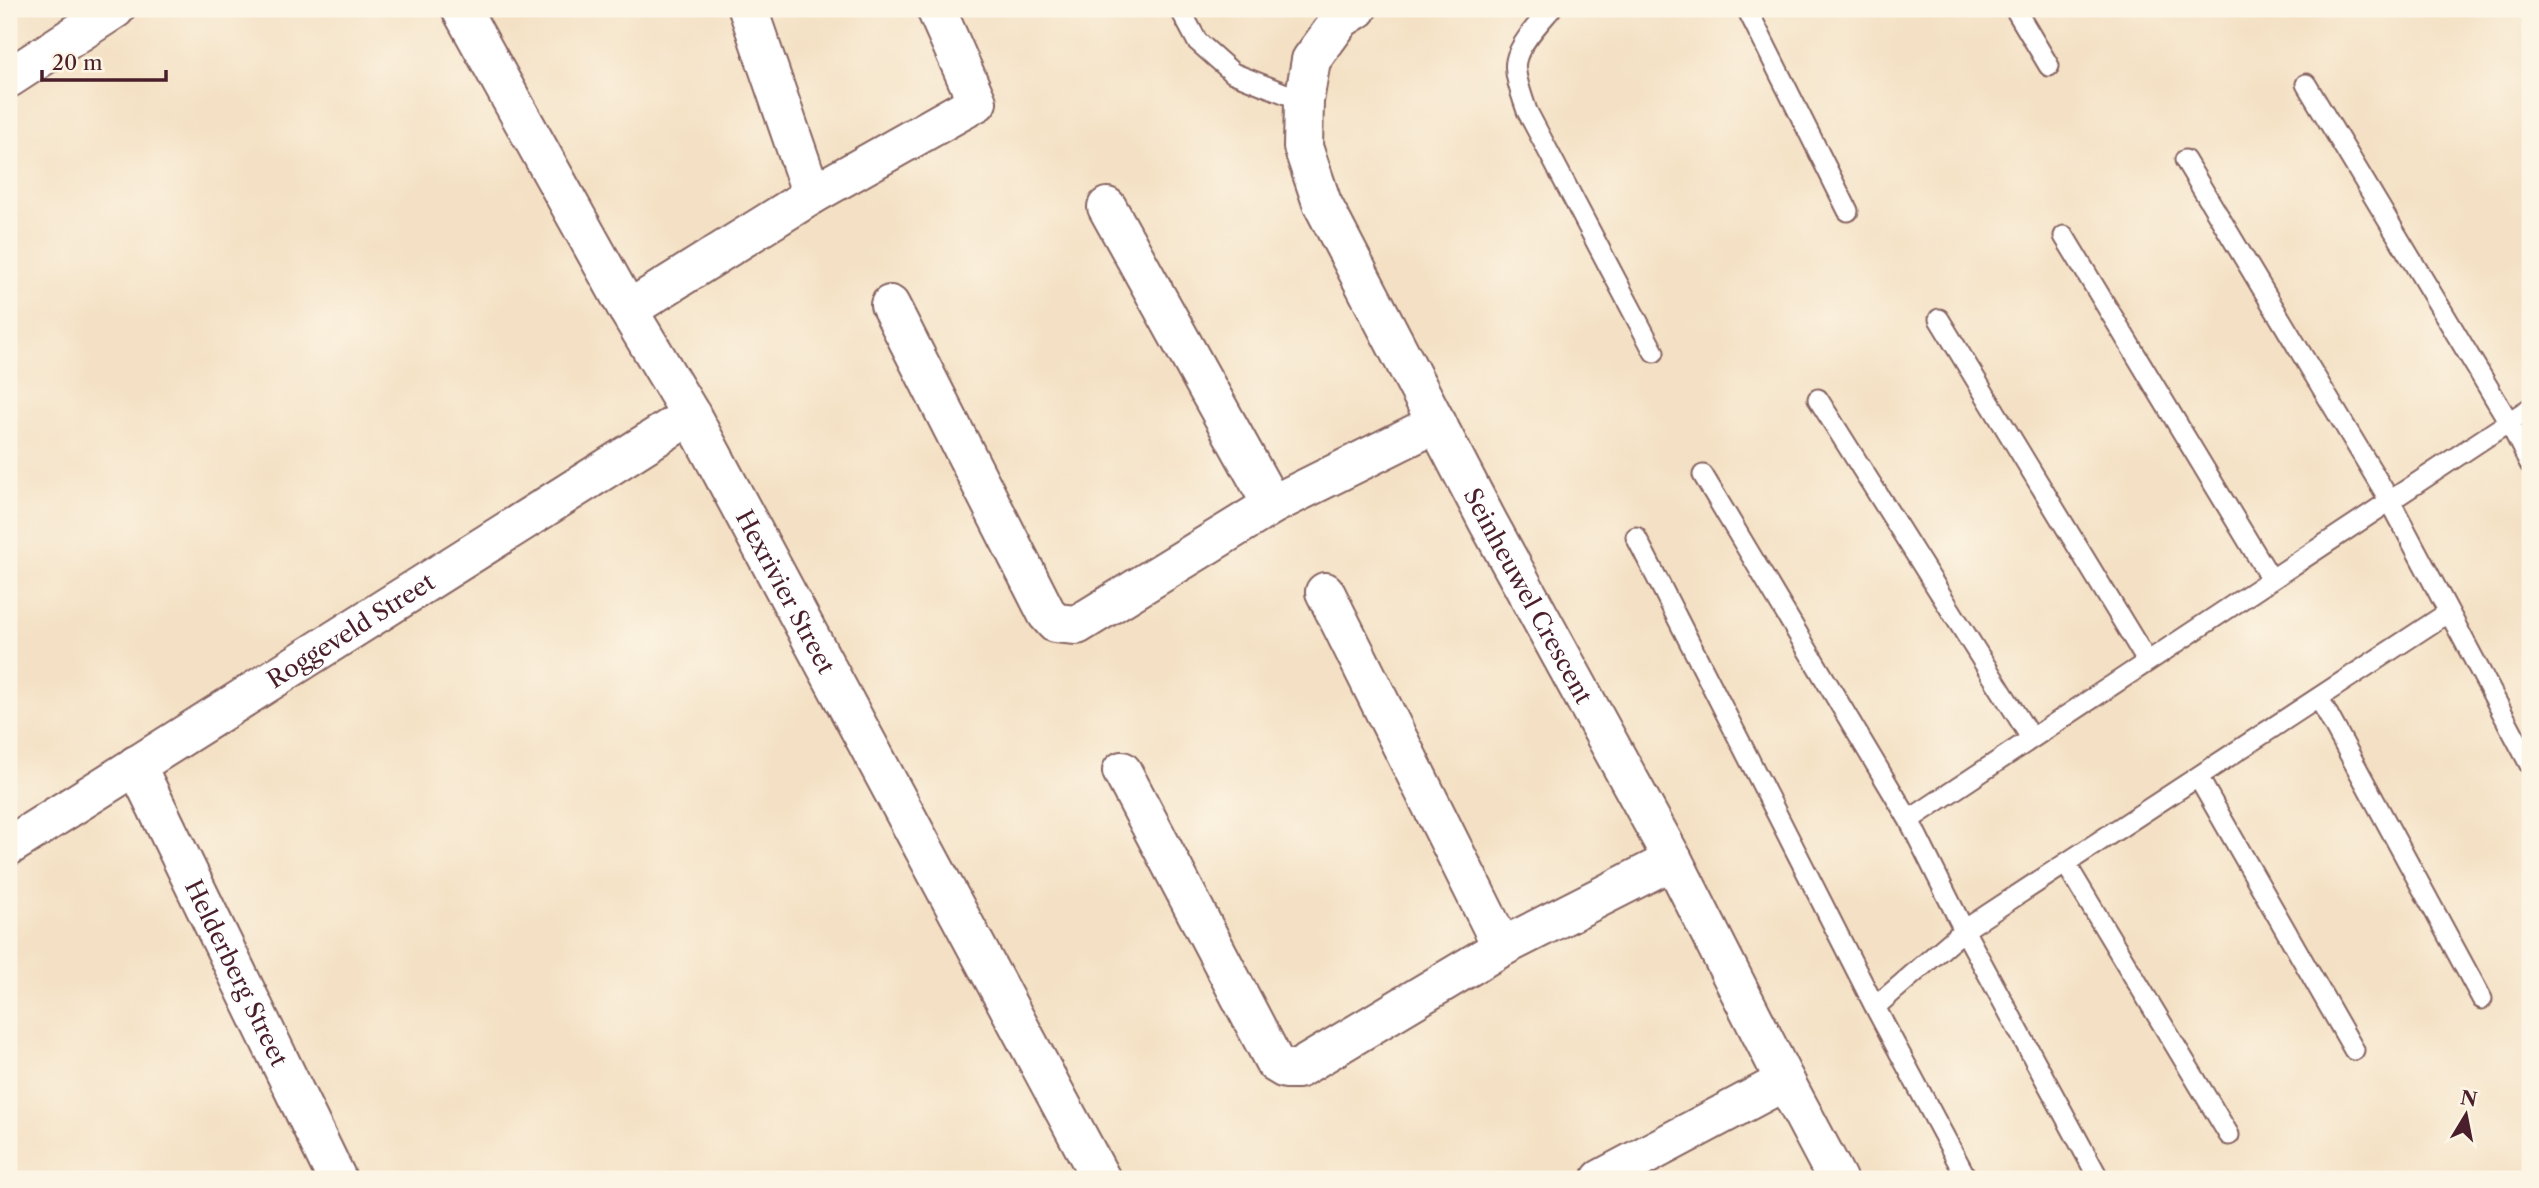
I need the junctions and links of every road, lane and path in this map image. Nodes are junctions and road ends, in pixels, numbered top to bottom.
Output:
1 (115, 9) edge
2 (461, 9) edge
3 (748, 9) edge
4 (936, 9) edge
5 (1180, 9) edge
6 (1357, 9) edge
7 (1551, 9) edge
8 (1747, 9) edge
9 (2014, 9) edge
10 (2049, 66) dead end
11 (9, 78) edge
12 (2306, 84) dead end
13 (1304, 101) junction
14 (2185, 160) dead end
15 (812, 195) junction
16 (1107, 207) dead end
17 (1848, 211) dead end
18 (2064, 236) dead end
19 (890, 305) dead end
20 (628, 310) junction
21 (1939, 319) dead end
22 (1654, 352) dead end
23 (1818, 399) dead end
24 (2530, 408) edge
25 (691, 415) junction
26 (2509, 422) junction
27 (1437, 423) junction
28 (2530, 464) edge
29 (1703, 475) dead end
30 (2390, 501) junction
31 (1272, 505) junction
32 (1636, 537) dead end
33 (2271, 579) junction
34 (1325, 593) dead end
35 (2449, 612) junction
36 (2147, 661) junction
37 (2319, 698) junction
38 (2031, 738) junction
39 (136, 765) junction
40 (2530, 765) edge
41 (1122, 771) dead end
42 (2198, 777) junction
43 (1909, 820) junction
44 (9, 846) edge
45 (1673, 860) junction
46 (2066, 863) junction
47 (1964, 930) junction
48 (1502, 947) junction
49 (2482, 999) dead end
50 (1875, 1007) junction
51 (2354, 1050) dead end
52 (1785, 1082) junction
53 (2229, 1135) dead end
54 (337, 1179) edge
55 (1101, 1179) edge
56 (1601, 1179) edge
57 (1837, 1179) edge
58 (1966, 1179) edge
59 (2099, 1179) edge

1 - 11 street
2 - 20 street, Hexrivier Street
3 - 15 street
4 - 15 street
5 - 13 lane
6 - 13 street, Seinheuwel Crescent
7 - 22 lane
8 - 17 lane
9 - 10 lane
12 - 26 lane
13 - 27 street, Seinheuwel Crescent
14 - 30 lane
15 - 20 street
16 - 31 street
18 - 33 lane
19 - 31 street
20 - 25 street, Hexrivier Street
21 - 36 lane
23 - 38 lane
24 - 26 lane
25 - 39 street, Roggeveld Street
25 - 55 street, Hexrivier Street
26 - 28 lane
26 - 30 lane
27 - 31 street
27 - 45 street, Seinheuwel Crescent
29 - 43 lane
30 - 33 lane
30 - 35 lane
32 - 50 lane
33 - 36 lane
34 - 48 street
35 - 37 lane
35 - 40 lane
36 - 38 lane
37 - 42 lane
37 - 49 lane
38 - 43 lane
39 - 44 street, Roggeveld Street
39 - 54 street, Helderberg Street
41 - 48 street
42 - 46 lane
42 - 51 lane
43 - 47 lane
45 - 48 street
45 - 52 street, Seinheuwel Crescent
46 - 47 lane
46 - 53 lane
47 - 50 lane
47 - 59 lane
50 - 58 lane
52 - 56 street
52 - 57 street, Seinheuwel Crescent

